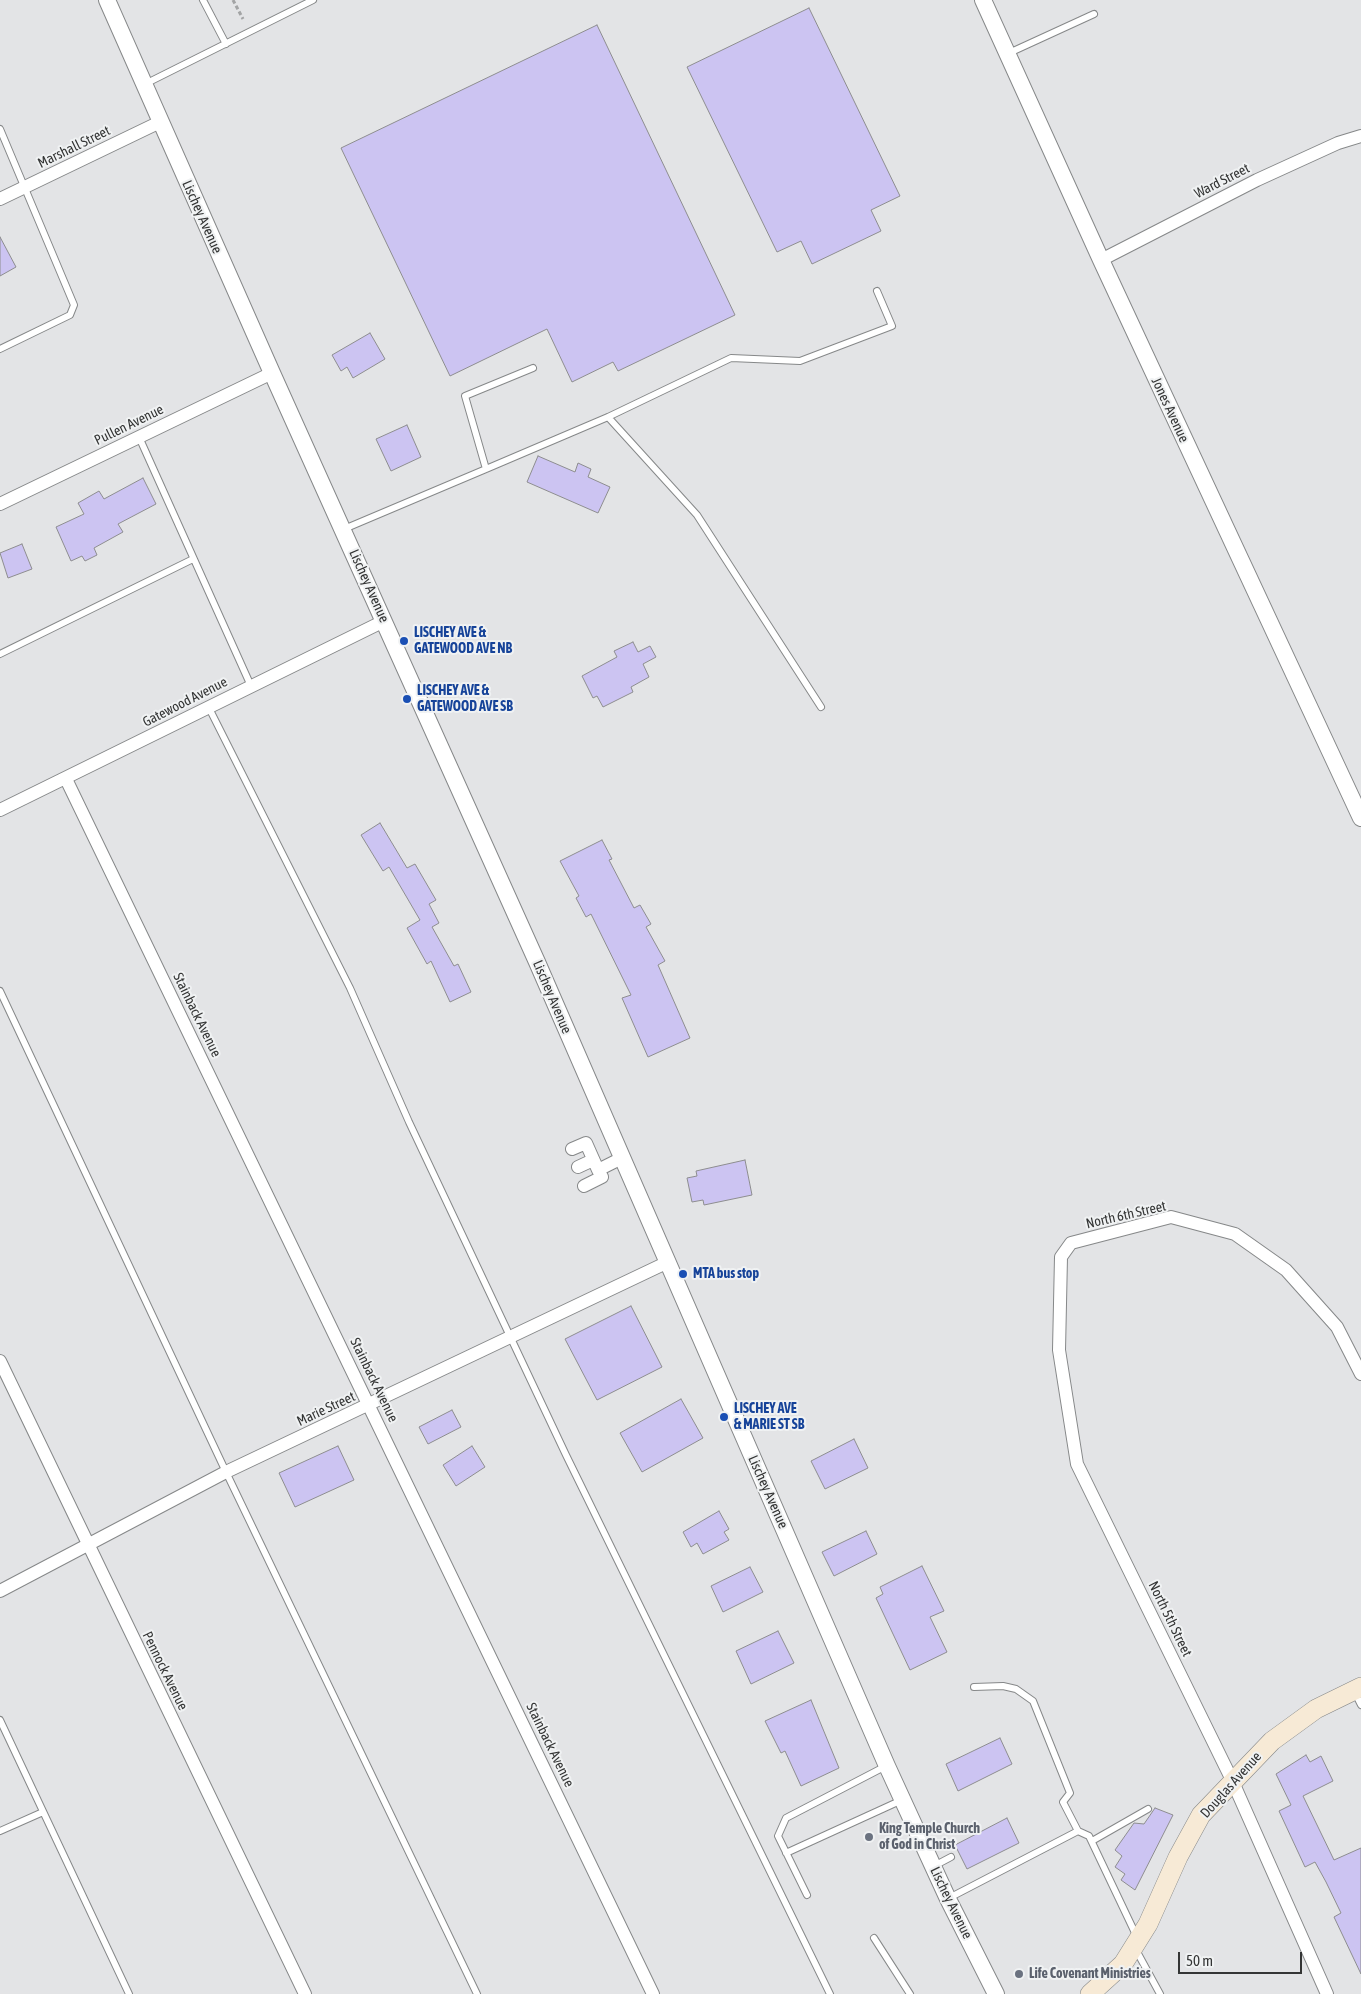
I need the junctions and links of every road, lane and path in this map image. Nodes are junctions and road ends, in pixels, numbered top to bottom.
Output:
1 (107, 0) edge
2 (204, 0) edge
3 (233, 0) edge
4 (313, 0) edge
5 (983, 0) edge
6 (1094, 14) dead end
7 (243, 19) dead end
8 (226, 44) junction
9 (1008, 54) junction
10 (144, 84) junction
11 (160, 122) junction
12 (0, 129) edge
13 (1361, 136) edge
14 (26, 187) junction
15 (0, 199) edge
16 (1100, 260) junction
17 (877, 291) dead end
18 (0, 349) edge
19 (533, 368) dead end
20 (272, 373) junction
21 (608, 416) junction
22 (139, 437) junction
23 (486, 469) junction
24 (0, 504) edge
25 (344, 529) junction
26 (193, 559) junction
27 (384, 621) junction
28 (0, 654) edge
29 (251, 686) junction
30 (821, 707) dead end
31 (208, 708) junction
32 (66, 779) junction
33 (0, 810) edge
34 (1361, 818) edge
35 (0, 991) edge
36 (572, 1149) dead end
37 (622, 1158) junction
38 (596, 1165) junction
39 (578, 1167) dead end
40 (584, 1186) dead end
41 (1071, 1243) joint
42 (668, 1262) junction
43 (511, 1338) junction
44 (0, 1361) edge
45 (1361, 1374) edge
46 (370, 1406) junction
47 (226, 1472) junction
48 (88, 1546) junction
49 (0, 1591) edge
50 (974, 1687) dead end
51 (1359, 1694) edge
52 (0, 1720) edge
53 (887, 1766) junction
54 (1232, 1780) junction
55 (903, 1800) junction
56 (1148, 1809) dead end
57 (43, 1812) junction
58 (0, 1831) edge
59 (1078, 1831) junction
60 (1092, 1841) junction
61 (786, 1853) junction
62 (951, 1857) dead end
63 (933, 1866) junction
64 (807, 1895) dead end
65 (948, 1899) junction
66 (874, 1938) dead end
67 (1136, 1943) junction
68 (129, 1994) edge
69 (305, 1994) edge
70 (477, 1994) edge
71 (653, 1994) edge
72 (830, 1994) edge
73 (910, 1994) edge
74 (996, 1994) edge
75 (1090, 1994) edge
76 (1160, 1994) edge
77 (1327, 1994) edge

1 - 10 street, Lischey Avenue
2 - 8 lane
3 - 7 path
4 - 8 lane
5 - 9 street, Jones Avenue
6 - 9 lane
8 - 10 lane
9 - 16 street, Jones Avenue
10 - 11 street, Lischey Avenue
11 - 14 street, Marshall Street
11 - 20 street, Lischey Avenue
12 - 14 lane
13 - 16 street, Ward Street
14 - 15 street, Marshall Street
14 - 18 lane
16 - 34 street, Jones Avenue
17 - 21 lane
19 - 23 lane
20 - 22 street, Pullen Avenue
20 - 25 street, Lischey Avenue
21 - 23 lane
21 - 30 lane
22 - 24 street, Pullen Avenue
22 - 26 lane
23 - 25 lane
25 - 27 street, Lischey Avenue
26 - 28 lane
26 - 29 lane
27 - 29 street, Gatewood Avenue
27 - 37 street, Lischey Avenue
29 - 31 street, Gatewood Avenue
31 - 32 street, Gatewood Avenue
31 - 43 lane
32 - 33 street, Gatewood Avenue
32 - 46 street, Stainback Avenue
35 - 47 lane
36 - 38 street
37 - 38 street
37 - 42 street, Lischey Avenue
38 - 39 street
38 - 40 street
41 - 45 street, North 6th Street
41 - 54 street, North 5th Street
42 - 43 street, Marie Street
42 - 53 street, Lischey Avenue
43 - 46 street, Marie Street
43 - 72 lane
44 - 48 street, Pennock Avenue
46 - 47 street, Marie Street
46 - 71 street, Stainback Avenue
47 - 48 street, Marie Street
47 - 70 lane
48 - 49 street, Marie Street
48 - 69 street, Pennock Avenue
50 - 59 lane
51 - 54 main road, Douglas Avenue
52 - 57 lane
53 - 55 street, Lischey Avenue
53 - 61 lane
54 - 67 main road, Douglas Avenue
54 - 77 street, North 5th Street
55 - 61 lane
55 - 63 street, Lischey Avenue
56 - 60 lane
57 - 58 lane
57 - 68 lane
59 - 60 lane
59 - 65 lane
60 - 67 lane
61 - 64 lane
62 - 63 lane
63 - 65 street, Lischey Avenue
65 - 74 street, Lischey Avenue
66 - 73 lane
67 - 75 main road, Douglas Avenue
67 - 76 lane

